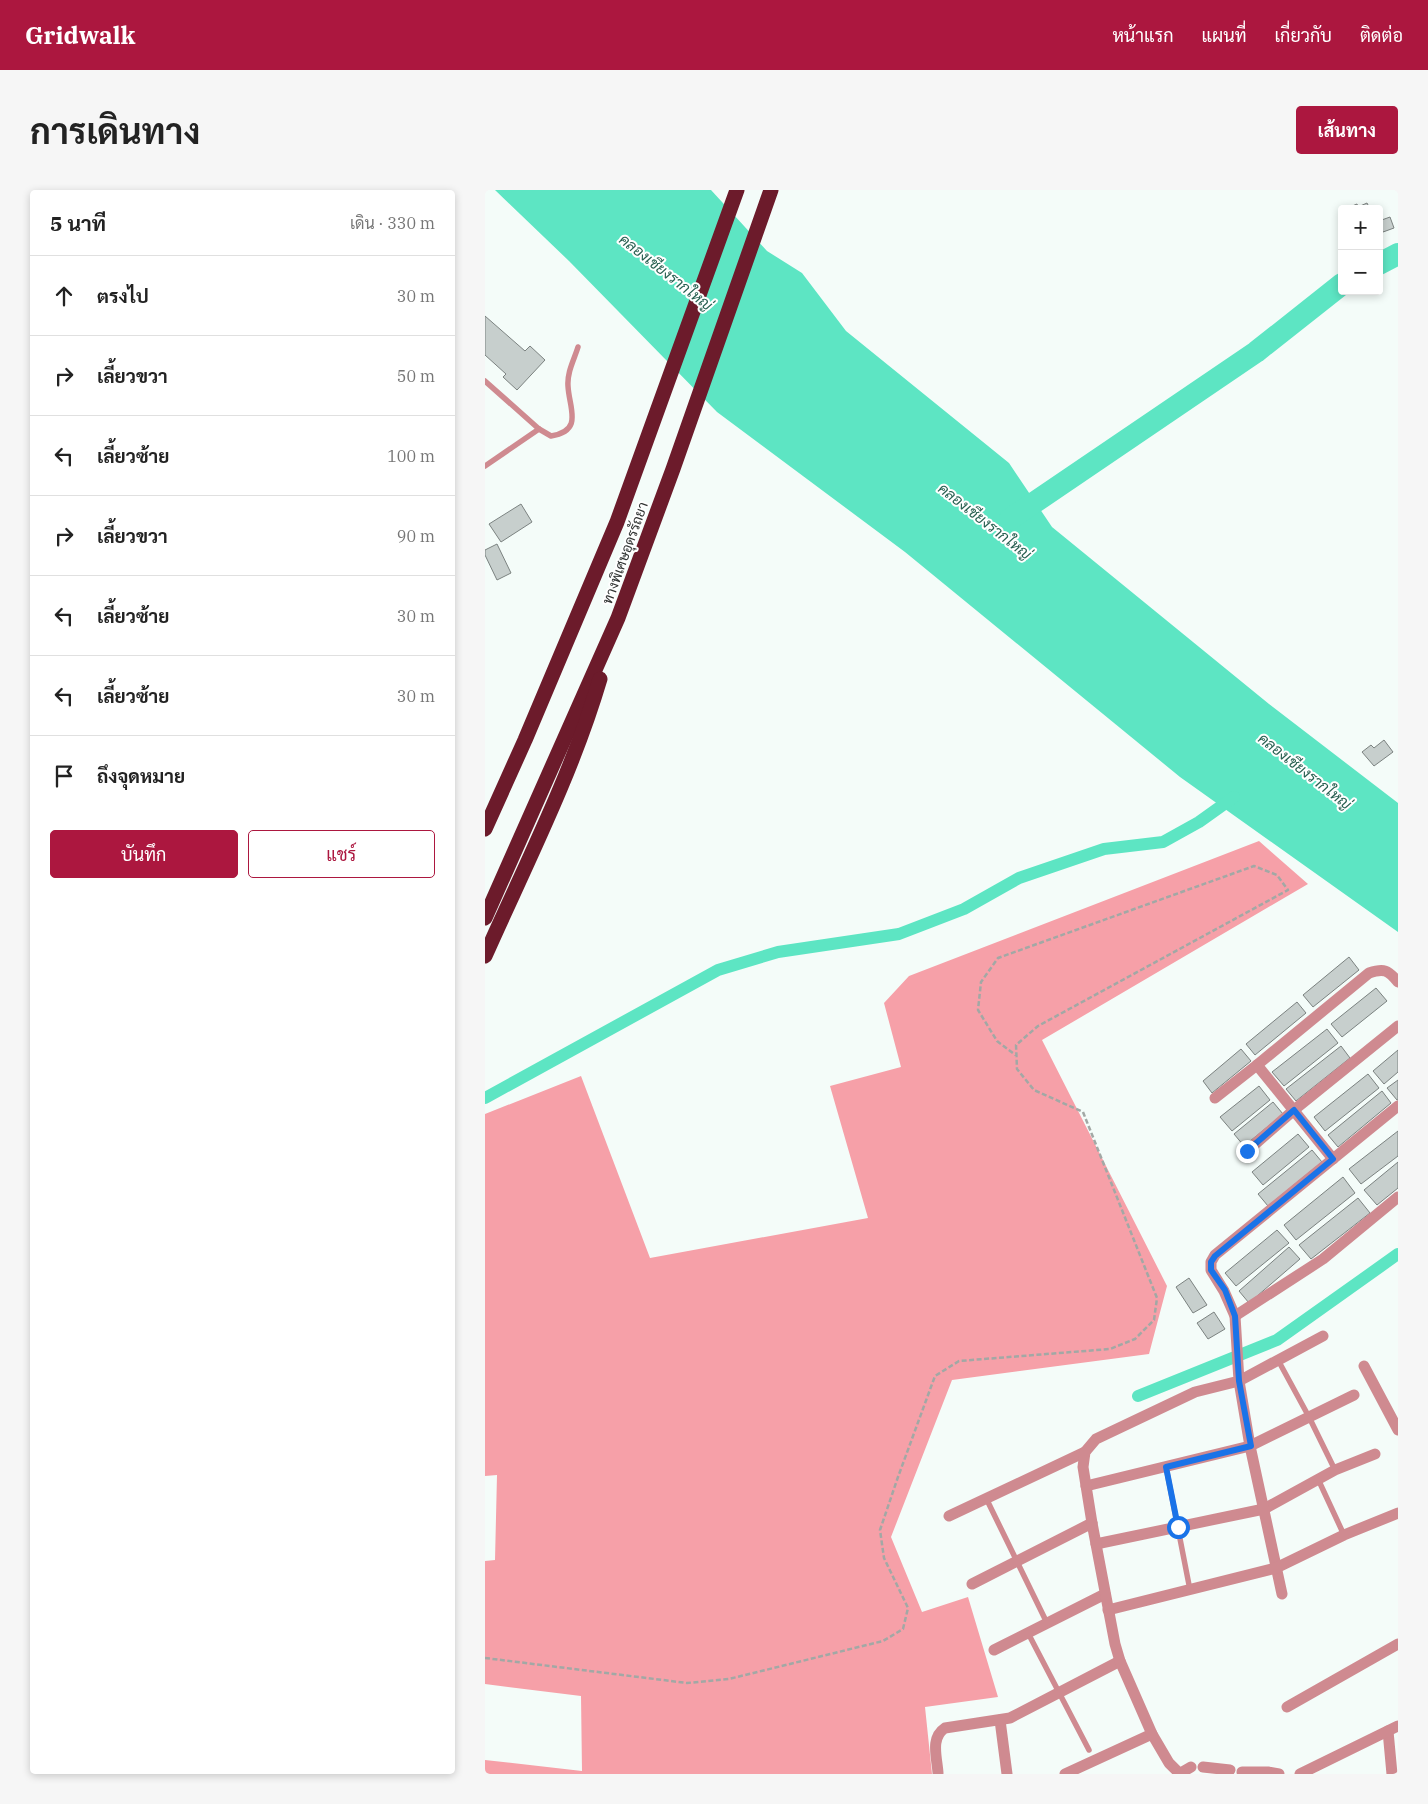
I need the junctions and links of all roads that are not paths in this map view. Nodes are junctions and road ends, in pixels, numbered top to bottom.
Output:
1 (737, 190) edge
2 (771, 190) edge
3 (578, 347) dead end
4 (485, 381) edge
5 (539, 429) junction
6 (485, 466) edge
7 (618, 618) junction
8 (485, 829) edge
9 (485, 918) edge
10 (485, 956) edge
11 (1398, 982) edge
12 (1398, 1026) edge
13 (1257, 1065) junction
14 (1215, 1098) dead end
15 (1398, 1106) edge
16 (1294, 1110) junction
17 (1247, 1151) dead end
18 (1333, 1159) junction
19 (1398, 1197) edge
20 (1235, 1316) junction
21 (1323, 1336) dead end
22 (1278, 1360) junction
23 (1364, 1366) dead end
24 (1239, 1381) junction
25 (1354, 1395) dead end
26 (1309, 1417) junction
27 (1398, 1430) edge
28 (1251, 1446) junction
29 (1085, 1452) junction
30 (1375, 1454) dead end
31 (1166, 1467) junction
32 (1335, 1470) junction
33 (1318, 1479) junction
34 (1087, 1486) junction
35 (986, 1498) junction
36 (1264, 1509) junction
37 (1398, 1512) edge
38 (949, 1516) dead end
39 (1092, 1523) junction
40 (1178, 1527) junction
41 (1344, 1535) junction
42 (1096, 1544) junction
43 (1017, 1561) junction
44 (1277, 1568) junction
45 (971, 1584) dead end
46 (1190, 1590) junction
47 (1105, 1594) junction
48 (1282, 1594) dead end
49 (1108, 1610) junction
50 (1047, 1624) junction
51 (1028, 1633) junction
52 (1398, 1644) edge
53 (994, 1650) dead end
54 (1120, 1661) junction
55 (1060, 1693) junction
56 (1287, 1707) dead end
57 (1000, 1720) junction
58 (1393, 1729) edge
59 (1152, 1734) junction
60 (1089, 1750) dead end
61 (1229, 1770) dead end
62 (1242, 1772) dead end
63 (938, 1773) edge
64 (1007, 1774) edge
65 (1065, 1774) edge
66 (1179, 1774) edge
67 (1279, 1774) edge
68 (1300, 1774) edge
69 (1392, 1774) edge

1 - 8 highway, ทางพิเศษอุดรรัถยา
2 - 7 highway, ทางพิเศษอุดรรัถยา
3 - 5 lane
4 - 5 lane
5 - 6 lane
7 - 9 highway, ทางพิเศษอุดรรัถยา
7 - 10 highway
11 - 13 street
12 - 16 street
13 - 14 street
13 - 16 street
15 - 18 street
16 - 17 street
16 - 18 street
18 - 20 street
19 - 20 street
20 - 24 street
21 - 22 street
22 - 24 street
22 - 26 lane
23 - 27 street
24 - 28 street
24 - 29 street
25 - 26 street
26 - 28 street
26 - 32 lane
28 - 31 street
28 - 36 street
29 - 34 street
29 - 35 street
30 - 32 street
31 - 34 street
31 - 40 lane
32 - 33 street
33 - 36 street
33 - 41 lane
34 - 39 street
35 - 38 street
35 - 43 lane
36 - 40 street
36 - 44 street
37 - 41 street
39 - 42 street
39 - 43 street
40 - 42 street
40 - 46 lane
41 - 44 street
42 - 47 street
43 - 45 street
43 - 50 lane
44 - 46 street
44 - 48 street
46 - 49 street
47 - 49 street
47 - 50 street
49 - 54 street
50 - 51 street
51 - 53 street
51 - 55 lane
52 - 56 street
54 - 55 street
54 - 59 street
55 - 57 street
55 - 60 lane
57 - 63 street
57 - 64 street
58 - 68 street
58 - 69 street
59 - 65 street
59 - 66 street
61 - 66 street
62 - 67 street

